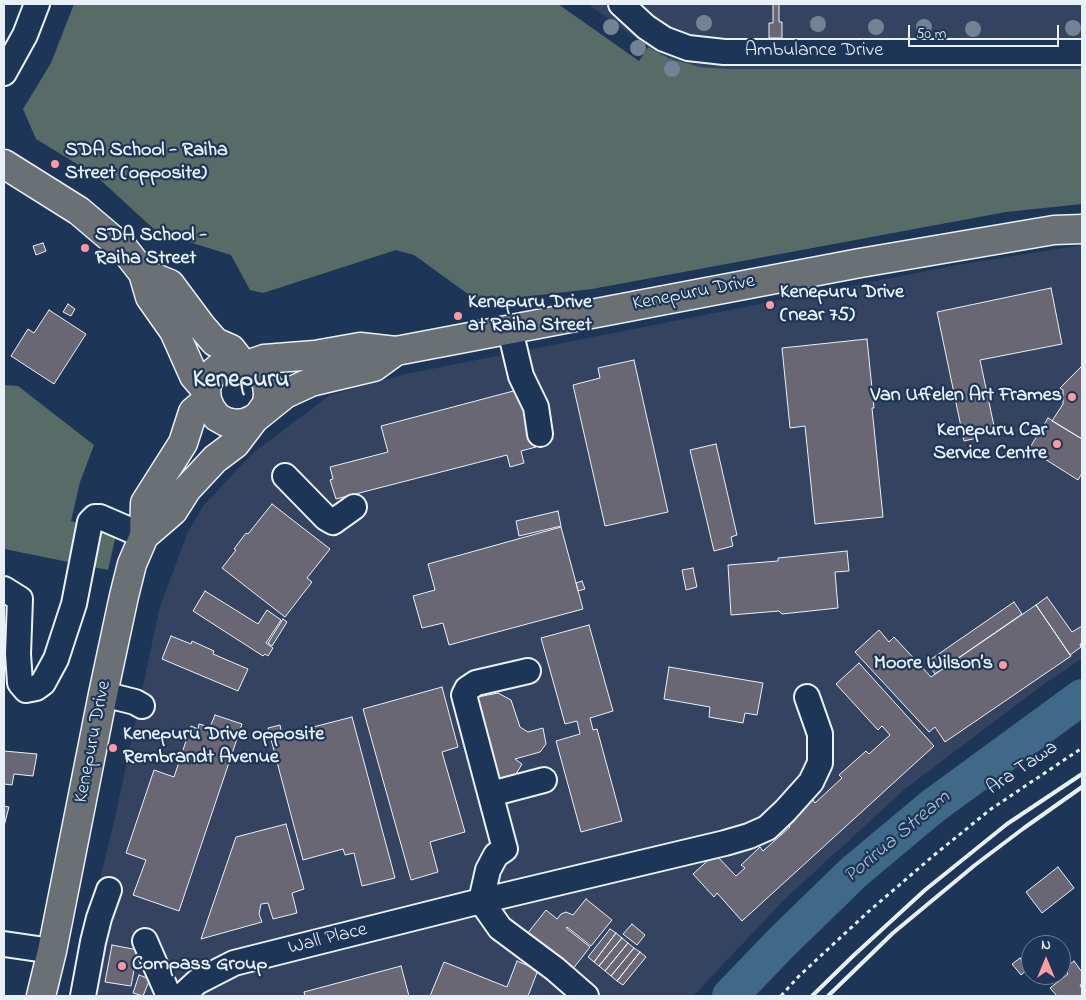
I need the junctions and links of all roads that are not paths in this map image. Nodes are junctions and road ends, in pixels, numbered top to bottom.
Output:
1 (37, 4) edge
2 (621, 4) edge
3 (1082, 52) edge
4 (4, 73) edge
5 (4, 164) edge
6 (1082, 229) edge
7 (143, 273) junction
8 (510, 330) junction
9 (396, 351) junction
10 (245, 363) junction
11 (206, 395) junction
12 (258, 415) junction
13 (540, 434) dead end
14 (285, 476) dead end
15 (354, 507) dead end
16 (144, 536) junction
17 (4, 589) edge
18 (528, 671) dead end
19 (103, 694) junction
20 (808, 697) dead end
21 (142, 706) dead end
22 (544, 780) dead end
23 (491, 794) junction
24 (109, 890) dead end
25 (481, 901) junction
26 (145, 941) dead end
27 (4, 944) edge
28 (52, 951) junction
29 (41, 996) edge
30 (83, 996) edge
31 (169, 996) edge
32 (182, 996) edge
33 (586, 996) edge

1 - 4 street
2 - 3 street, Ambulance Drive
5 - 7 main road
6 - 8 main road, Kenepuru Drive
7 - 10 main road
7 - 11 main road
8 - 9 main road, Kenepuru Drive
8 - 13 street
9 - 10 main road, Kenepuru Drive
9 - 12 main road, Kenepuru Drive
10 - 11 main road, Kenepuru Drive
10 - 12 main road, Kenepuru Drive
11 - 12 main road, Kenepuru Drive
11 - 16 main road, Kenepuru Drive
12 - 16 main road, Kenepuru Drive
14 - 15 street
16 - 17 street
16 - 19 main road, Kenepuru Drive
18 - 23 street
19 - 21 street
19 - 28 main road, Kenepuru Drive
20 - 25 street, Wall Place
22 - 23 street
23 - 25 street
24 - 30 street
25 - 32 street, Wall Place
25 - 33 street
26 - 31 street
27 - 28 street
28 - 29 main road, Kenepuru Drive

